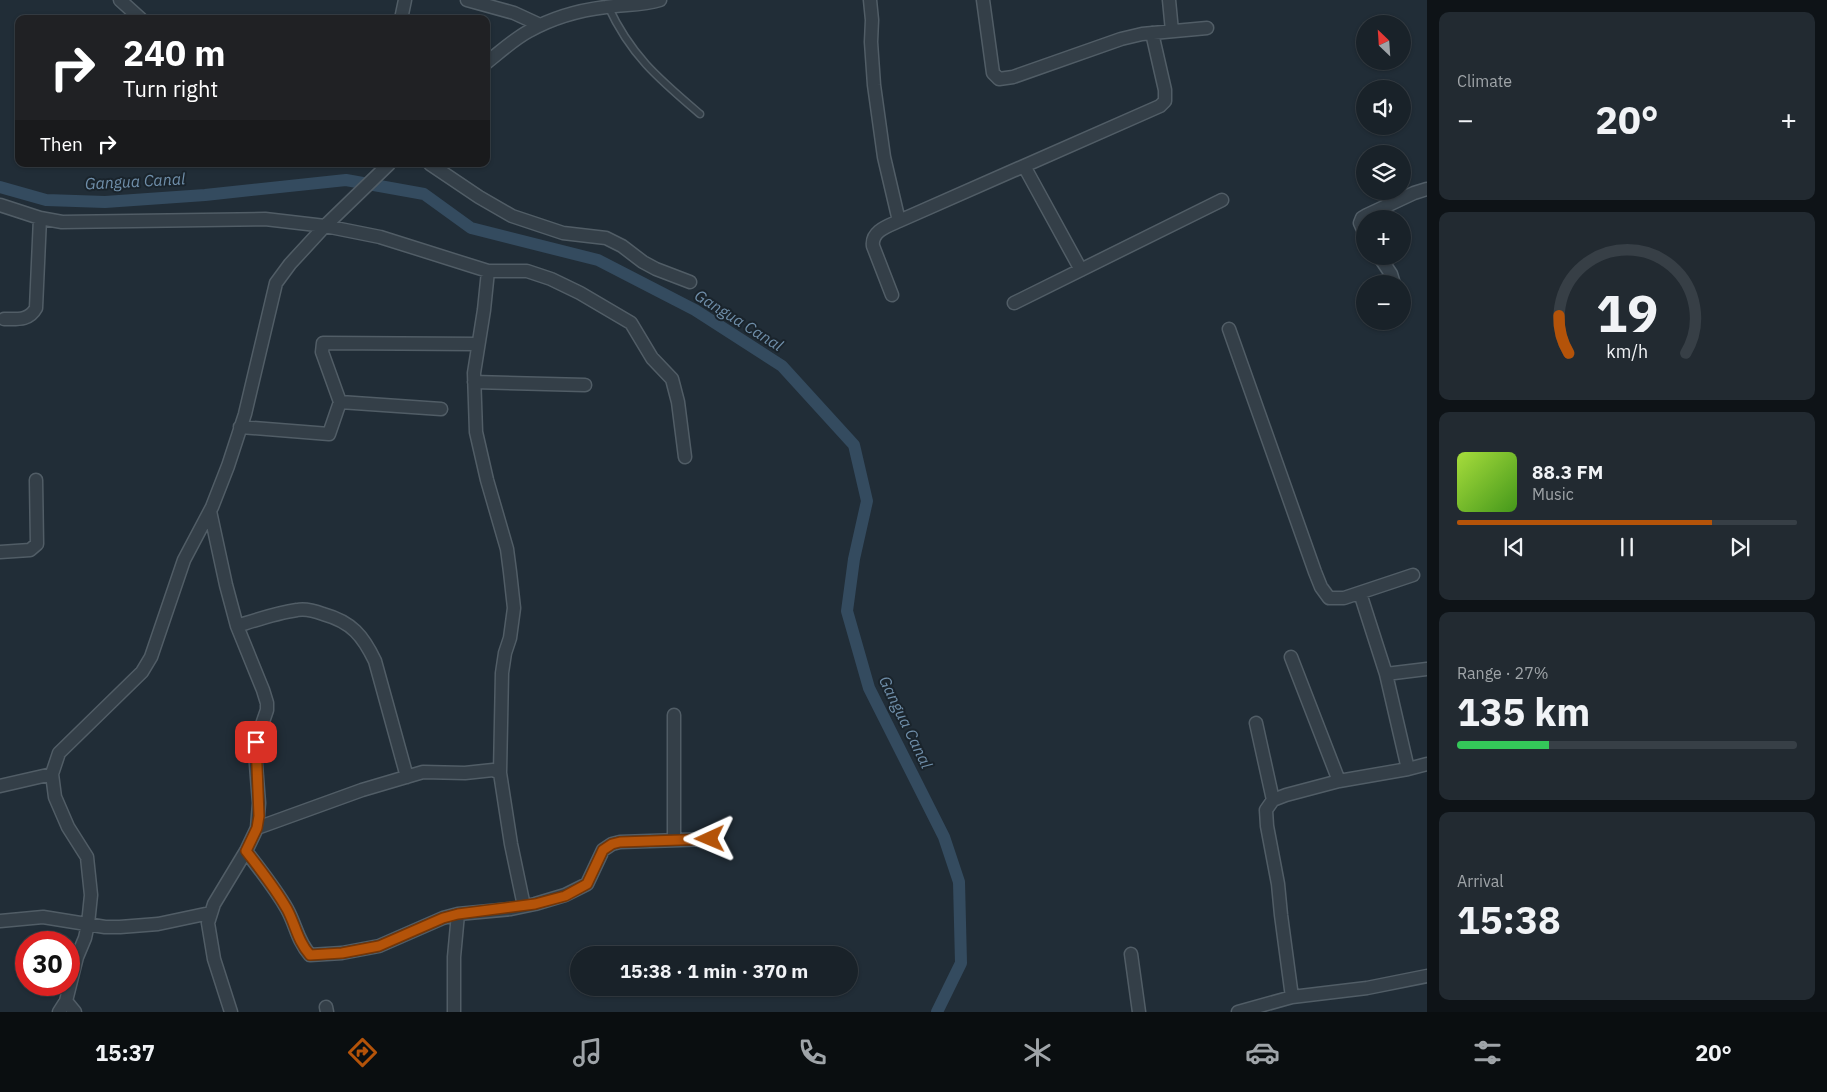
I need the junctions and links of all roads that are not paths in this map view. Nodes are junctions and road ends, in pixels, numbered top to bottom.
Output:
1 (120, 0) edge
2 (406, 0) edge
3 (467, 0) edge
4 (870, 0) edge
5 (983, 0) edge
6 (1169, 0) edge
7 (655, 1) edge
8 (583, 5) edge
9 (608, 6) junction
10 (137, 15) edge
11 (402, 15) edge
12 (540, 25) junction
13 (1207, 28) dead end
14 (1172, 31) junction
15 (1152, 33) junction
16 (490, 60) edge
17 (700, 114) dead end
18 (1024, 166) junction
19 (386, 167) edge
20 (434, 167) edge
21 (1427, 189) edge
22 (1222, 200) dead end
23 (0, 205) edge
24 (1379, 210) edge
25 (40, 218) junction
26 (899, 221) junction
27 (325, 226) junction
28 (1081, 270) junction
29 (488, 271) junction
30 (690, 282) dead end
31 (892, 295) dead end
32 (1014, 303) dead end
33 (4, 319) dead end
34 (1229, 329) dead end
35 (478, 344) junction
36 (474, 382) junction
37 (585, 385) dead end
38 (340, 402) junction
39 (440, 408) dead end
40 (240, 427) junction
41 (685, 457) dead end
42 (36, 480) dead end
43 (210, 511) junction
44 (0, 552) edge
45 (1414, 575) dead end
46 (1360, 593) junction
47 (236, 626) junction
48 (1291, 657) dead end
49 (1427, 669) edge
50 (1386, 674) junction
51 (674, 715) dead end
52 (1256, 723) dead end
53 (1427, 764) edge
54 (1408, 769) junction
55 (500, 772) junction
56 (52, 774) junction
57 (407, 777) junction
58 (1339, 781) junction
59 (0, 786) edge
60 (1273, 800) junction
61 (257, 828) junction
62 (710, 839) dead end
63 (674, 840) junction
64 (246, 851) junction
65 (524, 906) junction
66 (210, 913) junction
67 (458, 914) junction
68 (0, 920) edge
69 (88, 924) junction
70 (1131, 954) dead end
71 (1427, 976) edge
72 (1292, 997) junction
73 (62, 1006) edge
74 (75, 1012) edge
75 (231, 1012) edge
76 (454, 1012) edge
77 (1139, 1012) edge
78 (1238, 1012) edge

1 - 10 street
2 - 11 street
3 - 12 street
4 - 26 street
5 - 15 street
6 - 14 street
7 - 9 street
8 - 9 street
8 - 12 street
9 - 17 lane
12 - 16 street
13 - 14 street
14 - 15 street
15 - 18 street
18 - 26 street
18 - 28 street
19 - 27 street
20 - 30 street
21 - 24 street
22 - 28 street
23 - 25 street
25 - 27 street
25 - 33 street
26 - 31 street
27 - 29 street
27 - 40 street
28 - 32 street
29 - 35 street
29 - 41 street
34 - 46 street
35 - 36 street
35 - 38 street
36 - 37 street
36 - 55 street
38 - 39 street
38 - 40 street
40 - 43 street
42 - 44 street
43 - 47 street
43 - 56 street
45 - 46 street
46 - 50 street
47 - 57 street
47 - 61 street
48 - 58 street
49 - 50 street
50 - 54 street
51 - 63 street
52 - 60 street
53 - 54 street
54 - 58 street
55 - 57 street
55 - 65 street
56 - 59 street
56 - 69 street
57 - 61 street
58 - 60 street
60 - 72 street
61 - 64 street
62 - 63 street
63 - 65 street
64 - 66 street
64 - 67 street
65 - 67 street
66 - 69 street
66 - 75 street
67 - 76 street
68 - 69 street
69 - 73 street
70 - 77 street
71 - 72 street
72 - 78 street
73 - 74 street

